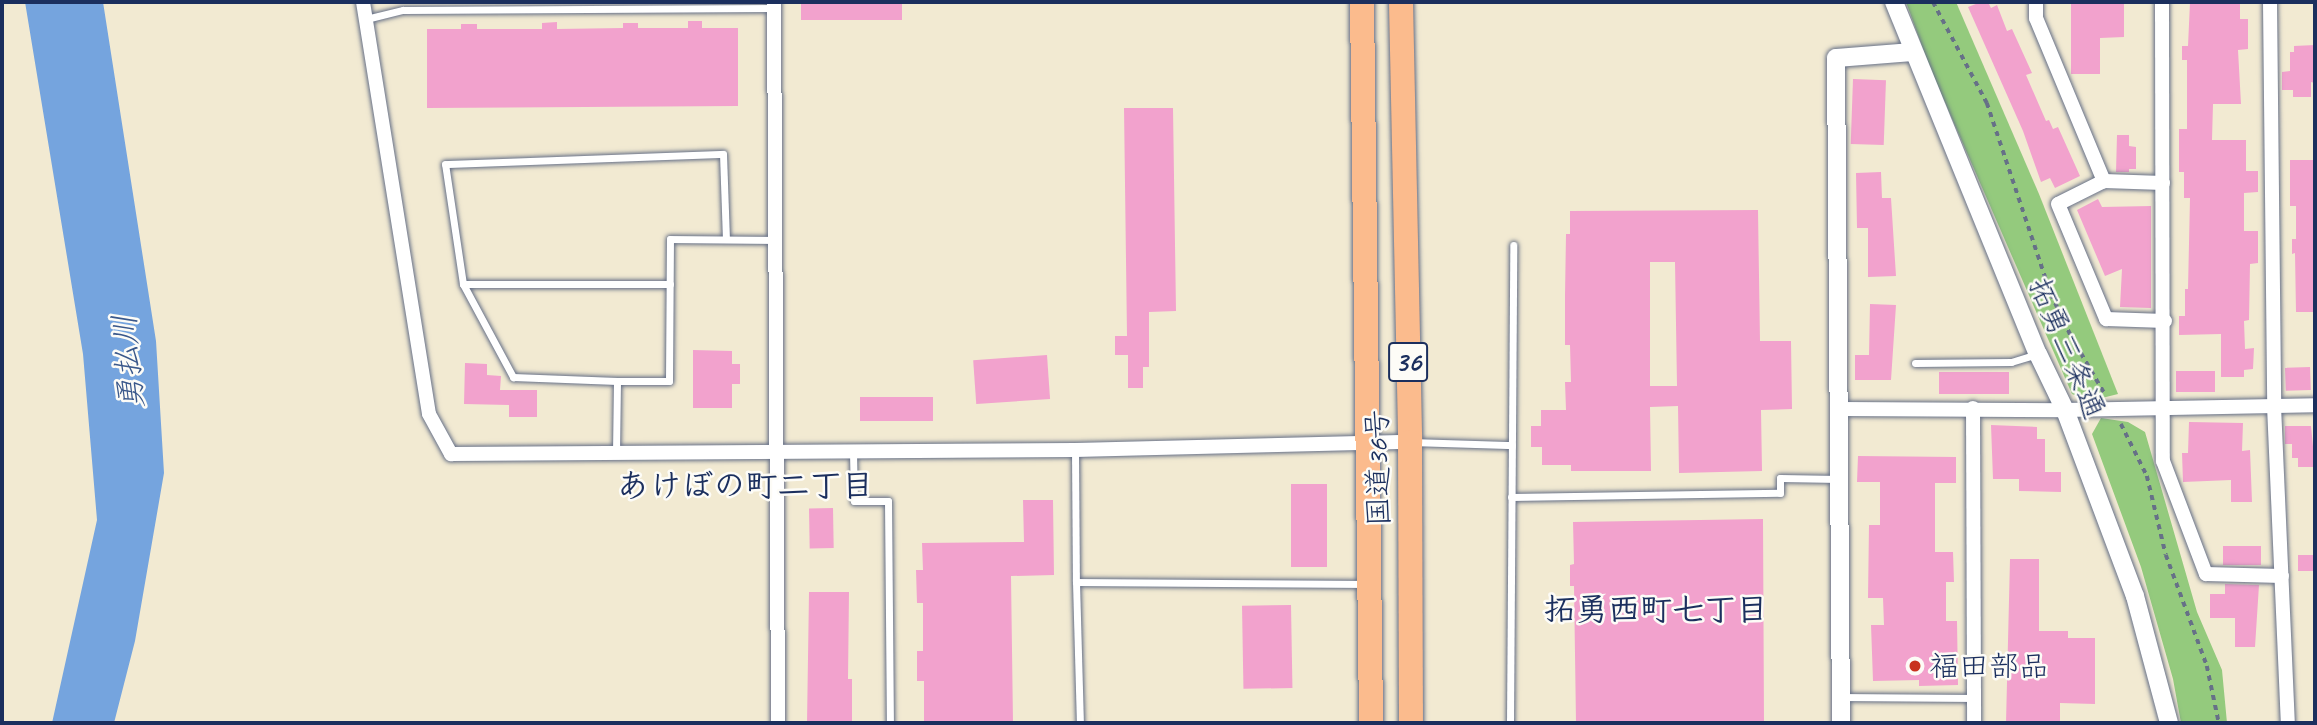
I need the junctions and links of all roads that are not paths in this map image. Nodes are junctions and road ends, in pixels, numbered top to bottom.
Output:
1 (362, 2) edge
2 (1363, 2) edge
3 (1401, 2) edge
4 (1894, 2) edge
5 (2036, 2) edge
6 (2162, 2) edge
7 (2270, 2) edge
8 (567, 5) edge
9 (774, 5) edge
10 (402, 6) edge
11 (366, 19) junction
12 (1913, 52) junction
13 (2104, 181) junction
14 (2163, 183) junction
15 (726, 239) junction
16 (775, 240) junction
17 (1513, 245) dead end
18 (463, 284) junction
19 (670, 284) junction
20 (2165, 321) junction
21 (2038, 354) junction
22 (1914, 363) dead end
23 (617, 381) junction
24 (2274, 405) junction
25 (2315, 405) edge
26 (1973, 408) junction
27 (2165, 408) junction
28 (1839, 409) junction
29 (2065, 410) junction
30 (1369, 442) junction
31 (1410, 442) junction
32 (1512, 445) junction
33 (1075, 450) junction
34 (853, 452) junction
35 (776, 453) junction
36 (616, 454) junction
37 (1839, 479) junction
38 (1511, 497) junction
39 (2282, 576) junction
40 (1076, 582) junction
41 (1370, 584) junction
42 (1841, 697) junction
43 (1974, 698) junction
44 (778, 723) edge
45 (890, 723) edge
46 (1080, 723) edge
47 (1371, 723) edge
48 (1411, 723) edge
49 (1510, 723) edge
50 (1841, 723) edge
51 (1974, 723) edge
52 (2169, 723) edge
53 (2288, 723) edge

1 - 11 street
2 - 30 highway, 国道36号 / 36
3 - 31 highway, 国道36号 / 36
4 - 12 street, 拓勇三条通
5 - 13 street
6 - 14 street
7 - 24 street
8 - 9 lane
8 - 10 lane
9 - 16 street
10 - 11 lane
11 - 36 street
12 - 21 street, 拓勇三条通
12 - 28 street
13 - 14 street
13 - 20 street
14 - 20 street
15 - 16 lane
15 - 18 lane
15 - 19 lane
16 - 35 street
17 - 32 lane
18 - 19 lane
18 - 23 lane
19 - 23 lane
20 - 27 street
21 - 22 lane
21 - 29 street, 拓勇三条通
23 - 36 lane
24 - 25 street
24 - 27 street
24 - 39 street
26 - 28 street
26 - 29 street
26 - 43 street
27 - 29 street
27 - 39 street
28 - 37 street
29 - 52 street, 拓勇三条通
30 - 31 street
30 - 33 street
30 - 41 highway, 国道36号 / 36
31 - 32 lane
31 - 48 highway, 国道36号 / 36
32 - 38 lane
33 - 34 street
33 - 40 lane
34 - 35 street
34 - 45 lane
35 - 36 street
35 - 44 street
37 - 38 lane
37 - 42 street
38 - 49 lane
39 - 53 street
40 - 41 lane
40 - 46 lane
41 - 47 highway, 国道36号 / 36
42 - 43 lane
42 - 50 street
43 - 51 street

